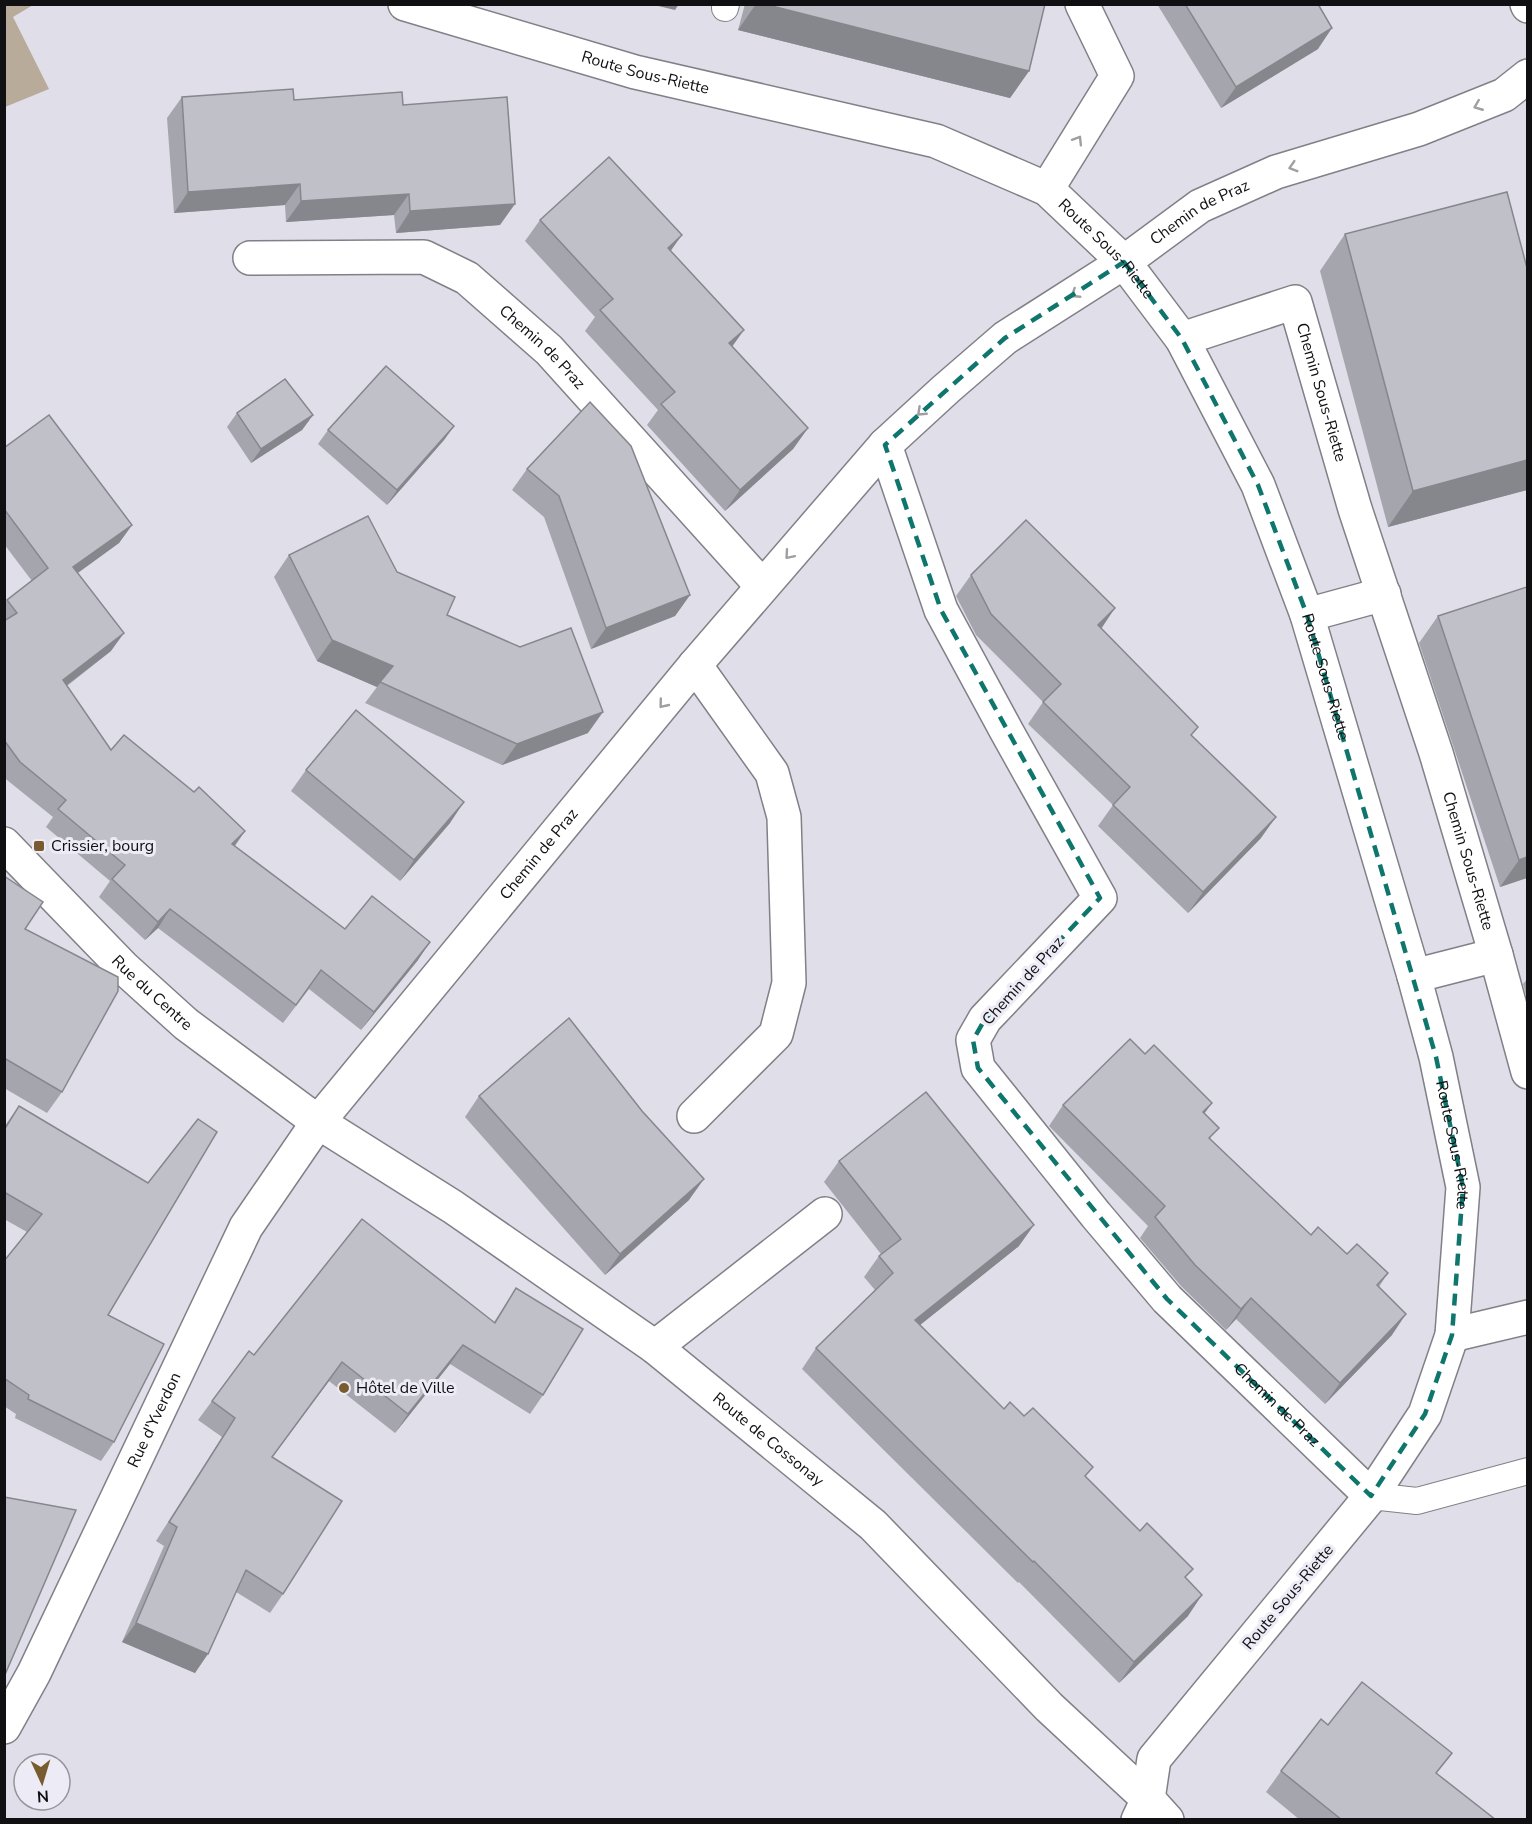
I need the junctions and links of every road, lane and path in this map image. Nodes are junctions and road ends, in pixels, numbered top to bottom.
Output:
1 (405, 4) edge
2 (1082, 4) edge
3 (1527, 76) edge
4 (1047, 189) junction
5 (250, 258) dead end
6 (1124, 262) junction
7 (1182, 339) junction
8 (885, 445) junction
9 (762, 586) junction
10 (1384, 594) junction
11 (1307, 615) junction
12 (695, 665) junction
13 (4, 844) edge
14 (1496, 956) junction
15 (1414, 976) junction
16 (1527, 1072) edge
17 (694, 1116) dead end
18 (318, 1122) junction
19 (825, 1214) dead end
20 (1527, 1317) edge
21 (1452, 1335) junction
22 (655, 1347) junction
23 (1527, 1471) edge
24 (1371, 1496) junction
25 (4, 1727) edge
26 (1151, 1813) edge

1 - 4 street, Route Sous-Riette
4 -> 2 street
3 -> 6 street, Chemin de Praz
4 - 6 street, Route Sous-Riette
5 - 9 street, Chemin de Praz
6 - 7 street, Route Sous-Riette
6 -> 8 street, Chemin de Praz
7 - 10 street, Chemin Sous-Riette
7 - 11 street, Route Sous-Riette
8 -> 9 street, Chemin de Praz
8 - 24 street, Chemin de Praz
9 - 12 street, Chemin de Praz
10 - 11 street
10 - 14 street, Chemin Sous-Riette
11 - 15 street, Route Sous-Riette
12 - 17 street
12 -> 18 street, Chemin de Praz
13 - 18 street, Rue du Centre
14 - 15 street
14 - 16 street, Chemin Sous-Riette
15 - 21 street, Route Sous-Riette
18 - 22 street, Route de Cossonay
18 - 25 street, Rue d'Yverdon
19 - 22 street
20 - 21 street
21 - 24 street, Route Sous-Riette
22 - 26 street, Route de Cossonay
23 - 24 lane
24 - 26 street, Route Sous-Riette

